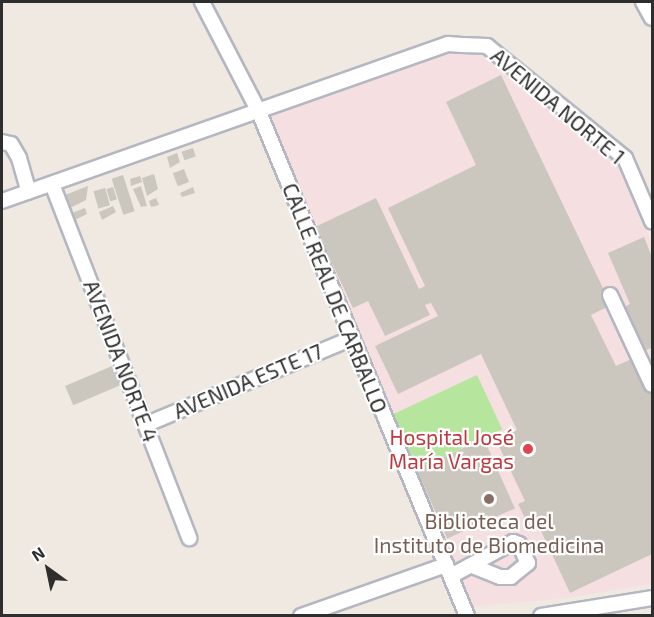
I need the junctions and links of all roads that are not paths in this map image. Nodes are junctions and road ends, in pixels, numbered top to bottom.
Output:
1 (202, 2) edge
2 (643, 2) edge
3 (652, 18) edge
4 (259, 112) junction
5 (2, 142) edge
6 (52, 184) junction
7 (29, 192) junction
8 (2, 201) edge
9 (652, 219) edge
10 (610, 296) dead end
11 (350, 339) junction
12 (652, 385) edge
13 (147, 424) junction
14 (189, 538) dead end
15 (473, 566) dead end
16 (448, 570) junction
17 (652, 598) edge
18 (301, 615) edge
19 (467, 615) edge
20 (540, 615) edge

1 - 4 street, CALLE REAL DE CARBALLO
2 - 3 street
4 - 6 street, AVENIDA NORTE 1
4 - 9 street, AVENIDA NORTE 1
4 - 11 street, CALLE REAL DE CARBALLO
5 - 7 street
6 - 7 street, AVENIDA NORTE 1
6 - 13 street, AVENIDA NORTE 4
7 - 8 street, AVENIDA NORTE 1
10 - 12 street
11 - 13 street, AVENIDA ESTE 17
11 - 16 street, CALLE REAL DE CARBALLO
13 - 14 street, AVENIDA NORTE 4
15 - 16 street
16 - 18 street
16 - 19 street, CALLE REAL DE CARBALLO
17 - 20 street

